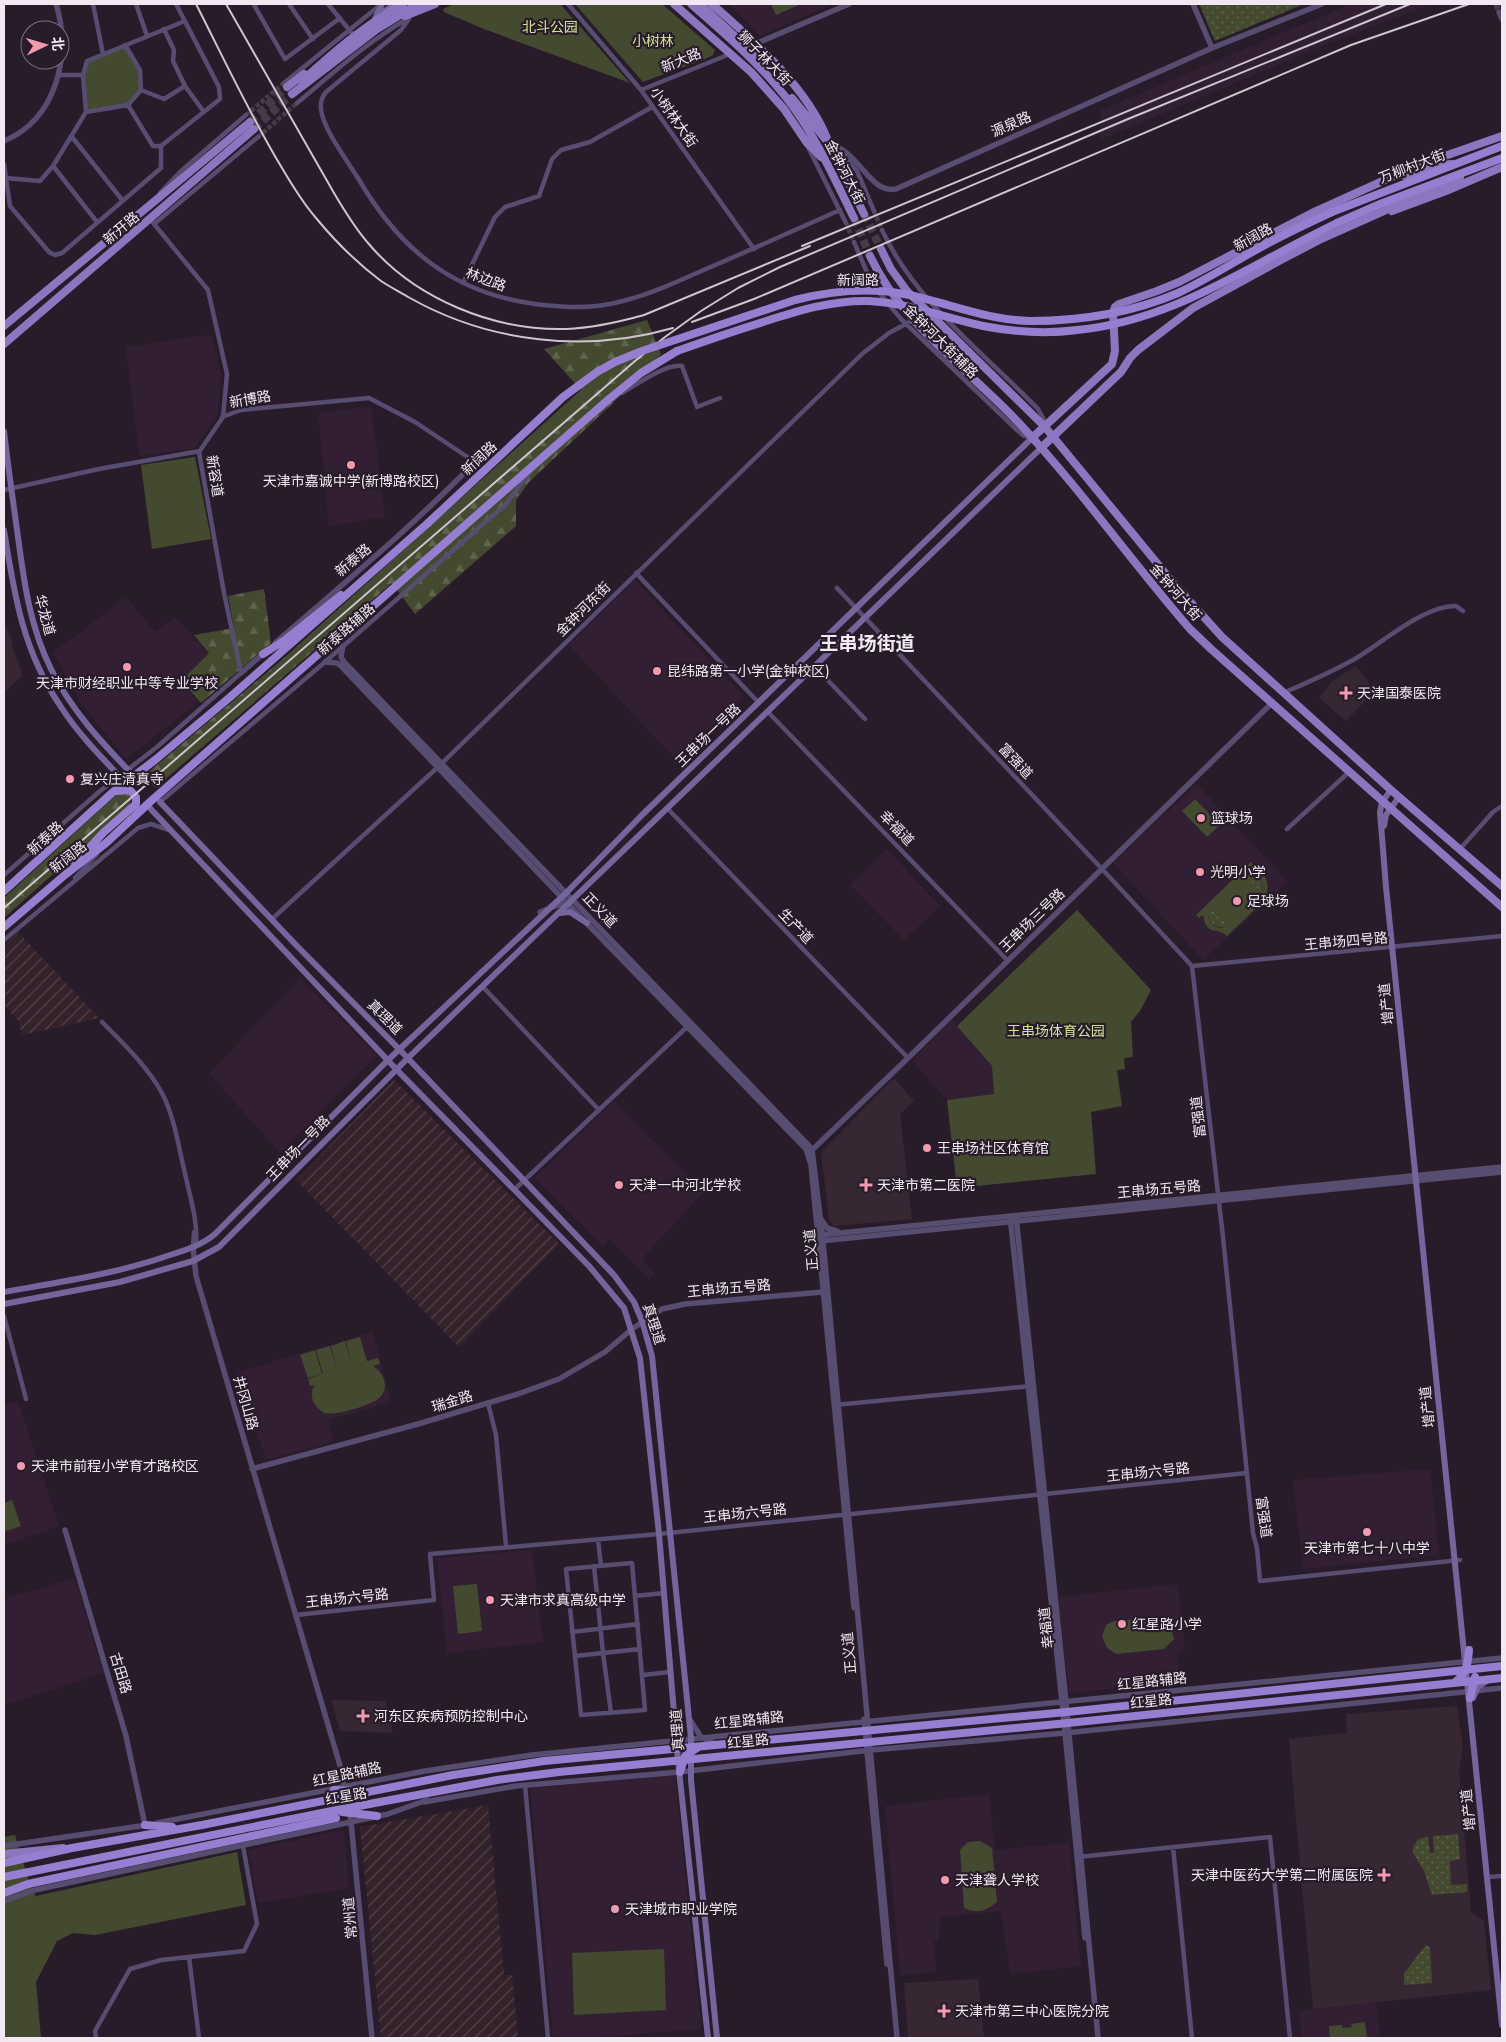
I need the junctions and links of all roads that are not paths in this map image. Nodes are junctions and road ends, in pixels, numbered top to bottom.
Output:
1 (56, 4) edge
2 (93, 4) edge
3 (136, 4) edge
4 (176, 4) edge
5 (255, 4) edge
6 (289, 4) edge
7 (328, 4) edge
8 (435, 4) edge
9 (568, 4) edge
10 (674, 4) edge
11 (691, 4) edge
12 (700, 4) edge
13 (712, 4) edge
14 (849, 4) edge
15 (1193, 4) edge
16 (1322, 4) edge
17 (399, 8) edge
18 (1499, 12) dead end
19 (340, 18) junction
20 (1502, 19) edge
21 (185, 21) junction
22 (375, 26) junction
23 (164, 29) junction
24 (349, 29) junction
25 (390, 29) junction
26 (147, 36) junction
27 (355, 37) junction
28 (313, 39) junction
29 (755, 44) junction
30 (125, 46) junction
31 (1212, 48) junction
32 (732, 53) junction
33 (103, 54) junction
34 (317, 71) junction
35 (59, 75) junction
36 (83, 75) junction
37 (186, 86) junction
38 (140, 90) junction
39 (641, 90) junction
40 (291, 93) junction
41 (128, 105) junction
42 (652, 107) junction
43 (86, 112) junction
44 (204, 112) junction
45 (816, 134) junction
46 (1502, 136) edge
47 (72, 137) junction
48 (258, 137) tunnel mouth
49 (4, 141) edge
50 (807, 144) junction
51 (830, 145) junction
52 (161, 146) junction
53 (1502, 146) edge
54 (1502, 158) edge
55 (825, 162) junction
56 (4, 164) edge
57 (1453, 164) junction
58 (53, 166) junction
59 (1480, 166) junction
60 (1502, 167) edge
61 (6, 178) junction
62 (1379, 184) junction
63 (123, 200) junction
64 (840, 210) junction
65 (874, 210) tunnel mouth
66 (1332, 212) joint
67 (864, 214) tunnel mouth
68 (1378, 214) junction
69 (854, 218) tunnel mouth
70 (98, 222) junction
71 (152, 222) junction
72 (846, 223) tunnel mouth
73 (1337, 223) joint
74 (882, 230) tunnel mouth
75 (854, 242) tunnel mouth
76 (754, 249) junction
77 (881, 249) tunnel mouth
78 (870, 256) tunnel mouth
79 (463, 283) junction
80 (909, 322) junction
81 (4, 326) edge
82 (4, 344) edge
83 (720, 398) dead end
84 (610, 399) junction
85 (1028, 410) junction
86 (223, 416) junction
87 (1017, 421) junction
88 (1045, 427) junction
89 (4, 431) edge
90 (1054, 436) junction
91 (1032, 438) junction
92 (1041, 448) junction
93 (199, 452) junction
94 (476, 462) joint
95 (536, 464) junction
96 (7, 489) edge
97 (4, 530) edge
98 (636, 573) junction
99 (360, 584) junction
100 (837, 588) dead end
101 (856, 609) junction
102 (1463, 611) dead end
103 (865, 619) junction
104 (343, 646) junction
105 (263, 654) junction
106 (325, 662) junction
107 (815, 668) junction
108 (241, 673) junction
109 (1283, 693) junction
110 (759, 703) junction
111 (1272, 703) junction
112 (768, 712) junction
113 (865, 719) dead end
114 (440, 766) junction
115 (1349, 772) junction
116 (124, 773) junction
117 (134, 776) junction
118 (126, 783) junction
119 (1391, 790) junction
120 (113, 792) junction
121 (1399, 796) junction
122 (160, 802) joint
123 (1382, 802) junction
124 (147, 805) junction
125 (1502, 806) edge
126 (1390, 808) junction
127 (668, 809) junction
128 (1287, 829) dead end
129 (173, 833) junction
130 (106, 843) junction
131 (1460, 848) junction
132 (1102, 869) junction
133 (66, 874) junction
134 (4, 875) edge
135 (67, 886) junction
136 (1502, 886) edge
137 (4, 891) edge
138 (564, 895) junction
139 (571, 902) junction
140 (1502, 907) edge
141 (540, 912) dead end
142 (272, 919) junction
143 (548, 920) dead end
144 (588, 920) joint
145 (4, 927) edge
146 (1502, 936) edge
147 (4, 940) edge
148 (1394, 948) junction
149 (1008, 961) junction
150 (1192, 966) junction
151 (483, 987) junction
152 (101, 1022) dead end
153 (689, 1025) junction
154 (411, 1032) dead end
155 (421, 1043) dead end
156 (400, 1048) junction
157 (408, 1058) junction
158 (908, 1058) junction
159 (388, 1060) junction
160 (396, 1069) junction
161 (599, 1110) junction
162 (810, 1151) junction
163 (1502, 1167) edge
164 (1502, 1172) edge
165 (1418, 1178) junction
166 (525, 1180) junction
167 (515, 1189) junction
168 (1218, 1199) junction
169 (818, 1216) dead end
170 (1013, 1219) junction
171 (841, 1234) dead end
172 (820, 1238) junction
173 (194, 1246) junction
174 (172, 1254) dead end
175 (195, 1261) junction
176 (4, 1292) edge
177 (823, 1292) junction
178 (4, 1304) edge
179 (4, 1316) edge
180 (642, 1322) junction
181 (632, 1329) junction
182 (1031, 1386) junction
183 (26, 1399) dead end
184 (488, 1403) junction
185 (836, 1405) junction
186 (254, 1469) junction
187 (1247, 1473) junction
188 (1042, 1495) junction
189 (847, 1514) junction
190 (65, 1530) dead end
191 (671, 1532) junction
192 (659, 1534) junction
193 (598, 1539) junction
194 (506, 1546) junction
195 (1458, 1560) junction
196 (594, 1566) junction
197 (601, 1566) junction
198 (664, 1593) junction
199 (635, 1596) junction
200 (297, 1615) junction
201 (638, 1624) junction
202 (600, 1628) junction
203 (572, 1632) junction
204 (640, 1649) junction
205 (1467, 1650) joint
206 (602, 1653) junction
207 (575, 1656) junction
208 (1502, 1658) edge
209 (1502, 1666) edge
210 (670, 1672) junction
211 (643, 1675) junction
212 (1502, 1678) edge
213 (1469, 1680) junction
214 (1455, 1682) junction
215 (1502, 1688) edge
216 (1064, 1702) junction
217 (1065, 1712) junction
218 (611, 1713) junction
219 (689, 1716) junction
220 (866, 1721) junction
221 (1066, 1723) junction
222 (867, 1732) junction
223 (1067, 1732) junction
224 (701, 1737) junction
225 (691, 1738) junction
226 (678, 1740) junction
227 (719, 1745) junction
228 (869, 1746) junction
229 (685, 1755) junction
230 (705, 1758) junction
231 (668, 1762) junction
232 (472, 1768) junction
233 (691, 1770) junction
234 (680, 1772) junction
235 (525, 1785) junction
236 (334, 1790) joint
237 (449, 1790) junction
238 (347, 1791) junction
239 (424, 1802) junction
240 (334, 1814) junction
241 (352, 1814) junction
242 (377, 1816) joint
243 (145, 1825) junction
244 (186, 1828) junction
245 (4, 1846) edge
246 (244, 1846) junction
247 (1173, 1847) junction
248 (72, 1848) junction
249 (4, 1854) edge
250 (1079, 1857) junction
251 (4, 1863) edge
252 (1502, 1876) edge
253 (4, 1877) edge
254 (1489, 1877) junction
255 (4, 1884) edge
256 (5, 1898) edge
257 (189, 1957) junction
258 (1502, 1992) edge
259 (1502, 2025) edge
260 (96, 2038) edge
261 (200, 2038) edge
262 (373, 2038) edge
263 (548, 2038) edge
264 (708, 2038) edge
265 (717, 2038) edge
266 (896, 2038) edge
267 (1097, 2038) edge
268 (1192, 2038) edge
269 (1290, 2038) edge

1 - 35 street
2 - 33 street
3 - 26 street
4 - 21 street
5 - 28 street
6 - 28 street
7 - 19 street
8 - 17 main road
8 - 17 main road
9 - 39 street, 小树林大街
10 - 32 main road
11 - 45 main road, 狮子林大街
12 - 45 main road, 狮子林大街
13 - 29 main road
14 - 29 street
15 - 31 street
16 - 31 street, 源泉路
17 - 22 main road
17 - 22 main road
17 - 24 street
17 - 25 street
17 - 25 street
17 - 79 street, 林边路
18 - 20 street
19 - 24 street
19 - 28 street
21 - 23 street
21 - 44 street
22 - 27 main road
22 - 34 main road
23 - 26 street
23 - 37 street
24 - 27 street
24 - 40 street
25 - 40 street
26 - 30 street
27 - 34 main road
29 - 51 main road
30 - 33 street
30 - 38 street
31 - 51 street, 源泉路
32 - 39 street, 新大路
32 - 50 main road
33 - 36 street
34 - 40 main road
35 - 36 street
35 - 49 street
36 - 43 street
37 - 38 street
37 - 44 street
38 - 41 street
39 - 42 street, 小树林大街
41 - 43 street
41 - 52 street
42 - 76 street, 小树林大街
42 - 79 street
43 - 47 street
44 - 52 street
45 - 51 main road, 金钟河大街
45 - 55 main road, 金钟河大街
46 - 62 main road
47 - 58 street
47 - 63 street
48 - 71 street
50 - 55 main road
50 - 64 street
51 - 65 street
51 - 67 main road, 金钟河大街
52 - 63 street
53 - 57 highway, 万柳村大街
54 - 59 highway, 万柳村大街
55 - 69 main road, 金钟河大街
56 - 61 street
57 - 62 main road
57 - 66 highway, 万柳村大街
58 - 61 street
58 - 70 street
59 - 68 main road
59 - 73 highway, 万柳村大街
60 - 68 main road
61 - 70 street
62 - 88 main road
63 - 70 street
64 - 72 street
64 - 76 street, 林边路
66 - 99 highway, 新阔路, bridge
68 - 90 main road
71 - 81 main road, 新开路
71 - 82 main road, 新开路
71 - 86 street
73 - 84 highway, 新阔路, bridge
74 - 88 street, 金钟河大街辅路
75 - 80 street, 金钟河大街辅路
76 - 79 street, 林边路
77 - 85 main road, 金钟河大街
78 - 80 main road, 金钟河大街
80 - 87 main road, 金钟河大街
80 - 91 street, 金钟河大街辅路
80 - 98 street, 金钟河东街
83 - 84 street
84 - 95 highway, 新阔路
85 - 87 main road
85 - 88 main road, 金钟河大街
86 - 93 street, 新博路
86 - 94 street, 新博路
87 - 91 main road, 金钟河大街
88 - 90 main road, 金钟河大街
88 - 91 main road
89 - 96 main road, 华龙道
90 - 92 main road
90 - 109 main road, 金钟河大街
91 - 92 main road, 金钟河大街
91 - 101 main road, 王串场一号路
92 - 103 main road, 王串场一号路
92 - 111 main road, 金钟河大街
93 - 96 street
93 - 108 street, 新容道
94 - 105 street, 新泰路
95 - 104 street, 新泰路辅路
95 - 124 highway, 新阔路
96 - 116 main road, 华龙道
97 - 116 main road
98 - 110 street
98 - 114 street, 金钟河东街
99 - 105 highway
99 - 117 highway, 新泰路
100 - 101 street, 富强道
101 - 103 street, 富强道
101 - 110 main road, 王串场一号路
102 - 109 street
103 - 107 main road, 王串场一号路
103 - 132 street, 富强道
104 - 106 street, 新泰路辅路
104 - 114 street, 正义道
105 - 108 street, 新泰路
106 - 114 street, 正义道
106 - 122 street, 新泰路辅路
107 - 112 main road, 王串场一号路
107 - 113 street
108 - 116 street
109 - 119 main road, 金钟河大街
110 - 138 main road, 王串场一号路
111 - 115 main road, 金钟河大街
111 - 132 street, 王串场三号路
112 - 127 main road, 王串场一号路
112 - 149 street, 幸福道
114 - 138 street, 正义道
114 - 142 street, 金钟河东街
115 - 123 main road, 金钟河大街
115 - 128 street
116 - 117 main road, 华龙道
116 - 118 main road
116 - 134 street
117 - 118 highway, 新泰路
118 - 120 highway, 新泰路
119 - 121 main road, 金钟河大街
119 - 123 main road
120 - 133 highway
120 - 137 highway, 新泰路
121 - 126 main road, 增产道
121 - 131 main road, 金钟河大街
122 - 142 main road, 真理道
123 - 126 main road, 金钟河大街
123 - 148 main road, 增产道
124 - 129 main road, 真理道
124 - 130 highway, 新阔路
125 - 131 street
126 - 140 main road, 金钟河大街
126 - 148 main road, 增产道
127 - 139 main road, 王串场一号路
127 - 158 street, 生产道
129 - 135 street
129 - 159 main road, 真理道
130 - 133 highway, 新阔路
130 - 135 street
131 - 136 main road, 金钟河大街
132 - 149 street, 王串场三号路
132 - 150 street, 富强道
133 - 145 highway, 新阔路
135 - 147 street
138 - 139 street, 正义道
138 - 156 main road, 王串场一号路
139 - 141 street
139 - 144 street
139 - 151 main road, 王串场一号路
139 - 153 street, 正义道
142 - 156 main road, 真理道
143 - 144 main road
146 - 148 street, 王串场四号路
148 - 150 street, 王串场四号路
148 - 165 main road, 增产道
149 - 158 street, 王串场三号路
150 - 168 street, 富强道
151 - 157 main road, 王串场一号路
151 - 161 street
152 - 173 street, 井冈山路
153 - 161 street
153 - 162 street, 正义道
154 - 156 main road, 王串场一号路
155 - 157 main road, 王串场一号路
156 - 157 main road, 真理道
156 - 159 main road, 王串场一号路
157 - 160 main road, 王串场一号路
157 - 166 main road, 真理道
158 - 162 street, 王串场三号路
159 - 160 main road, 真理道
159 - 173 main road, 王串场一号路
160 - 167 main road, 真理道
160 - 175 main road, 王串场一号路
161 - 166 street
162 - 172 street, 正义道
163 - 165 street, 王串场五号路
164 - 165 street, 王串场五号路
165 - 168 street, 王串场五号路
165 - 195 main road, 增产道
166 - 167 street
166 - 180 main road, 真理道
167 - 181 main road, 真理道
168 - 170 street, 王串场五号路
168 - 187 street, 富强道
169 - 171 street
170 - 172 street, 王串场五号路
170 - 182 street, 幸福道
172 - 177 street, 正义道
172 - 185 street, 正义道
173 - 174 main road, 王串场一号路
173 - 175 street, 井冈山路
173 - 176 main road, 王串场一号路
175 - 178 main road, 王串场一号路
175 - 186 street, 井冈山路
177 - 180 street, 王串场五号路
177 - 185 street, 正义道
179 - 183 street
180 - 181 street, 瑞金路
180 - 191 main road, 真理道
181 - 184 street, 瑞金路
181 - 192 main road, 真理道
182 - 185 street
182 - 188 street, 幸福道
184 - 186 street, 瑞金路
184 - 194 street
185 - 189 street, 正义道
186 - 200 street, 井冈山路
187 - 188 street, 王串场六号路
187 - 195 street, 富强道
188 - 189 street, 王串场六号路
188 - 216 street, 幸福道
189 - 191 street, 王串场六号路
189 - 220 street, 正义道
190 - 243 street, 古田路
191 - 192 street, 王串场六号路
191 - 219 main road, 真理道
192 - 193 street, 王串场六号路
192 - 198 main road, 真理道
193 - 194 street, 王串场六号路
193 - 197 street
194 - 200 street, 王串场六号路
195 - 205 main road, 增产道
196 - 197 street
196 - 202 street
196 - 203 street
197 - 199 street
198 - 199 street
198 - 210 main road, 真理道
199 - 201 street
200 - 238 street, 井冈山路
201 - 202 street
201 - 204 street
202 - 203 street
202 - 206 street
203 - 207 street
204 - 206 street
204 - 211 street
205 - 213 highway
206 - 207 street
206 - 218 street
207 - 218 street
208 - 213 street, 红星路辅路
209 - 213 highway
210 - 211 street
210 - 226 main road, 真理道
211 - 218 street
212 - 213 highway, 红星路
213 - 214 highway
213 - 214 highway
213 - 215 street, 红星路辅路
213 - 216 street, 红星路辅路
213 - 217 highway, 红星路
213 - 223 street, 红星路辅路
213 - 254 main road, 增产道
214 - 221 highway, 红星路
216 - 217 street, 幸福道
216 - 220 street, 红星路辅路
217 - 221 street, 幸福道
217 - 222 highway, 红星路
219 - 224 street
219 - 225 main road, 真理道
220 - 222 street, 正义道
220 - 224 street, 红星路辅路
221 - 223 street, 幸福道
221 - 228 highway, 红星路
222 - 227 highway, 红星路
222 - 228 street, 正义道
223 - 228 street, 红星路辅路
223 - 250 street, 幸福道
224 - 225 street, 红星路辅路
224 - 227 street
225 - 226 street, 红星路辅路
225 - 229 main road, 真理道
226 - 229 main road, 真理道
226 - 232 street, 红星路辅路
227 - 229 highway, 红星路
228 - 230 highway, 红星路
228 - 233 street, 红星路辅路
228 - 266 street, 正义道
229 - 230 highway, 红星路
229 - 231 highway, 红星路
229 - 232 highway, 红星路
229 - 233 main road, 真理道
229 - 234 highway
230 - 233 main road
231 - 234 highway
231 - 237 highway, 红星路
232 - 238 street, 红星路辅路
232 - 238 highway, 红星路
233 - 234 street, 红星路辅路
233 - 265 main road, 真理道
234 - 235 street, 红星路辅路
234 - 264 main road
235 - 239 street, 红星路辅路
235 - 263 street
236 - 238 highway
236 - 243 street, 红星路辅路
237 - 239 street
237 - 241 highway, 红星路
238 - 241 street, 常州道
238 - 244 highway, 红星路
239 - 242 street, 红星路
240 - 241 highway, 红星路
240 - 253 highway, 红星路
240 - 256 highway, bridge
241 - 242 highway
241 - 246 street
241 - 262 street, 常州道
243 - 244 highway
243 - 245 street, 红星路辅路
244 - 248 highway, 红星路
246 - 256 street
246 - 257 street
247 - 250 street
247 - 268 street
247 - 269 street
248 - 249 main road
248 - 251 highway, 红星路
250 - 267 street, 幸福道
252 - 254 street
254 - 258 main road, 增产道
254 - 259 main road, 增产道
255 - 256 street
257 - 260 street
257 - 261 street

